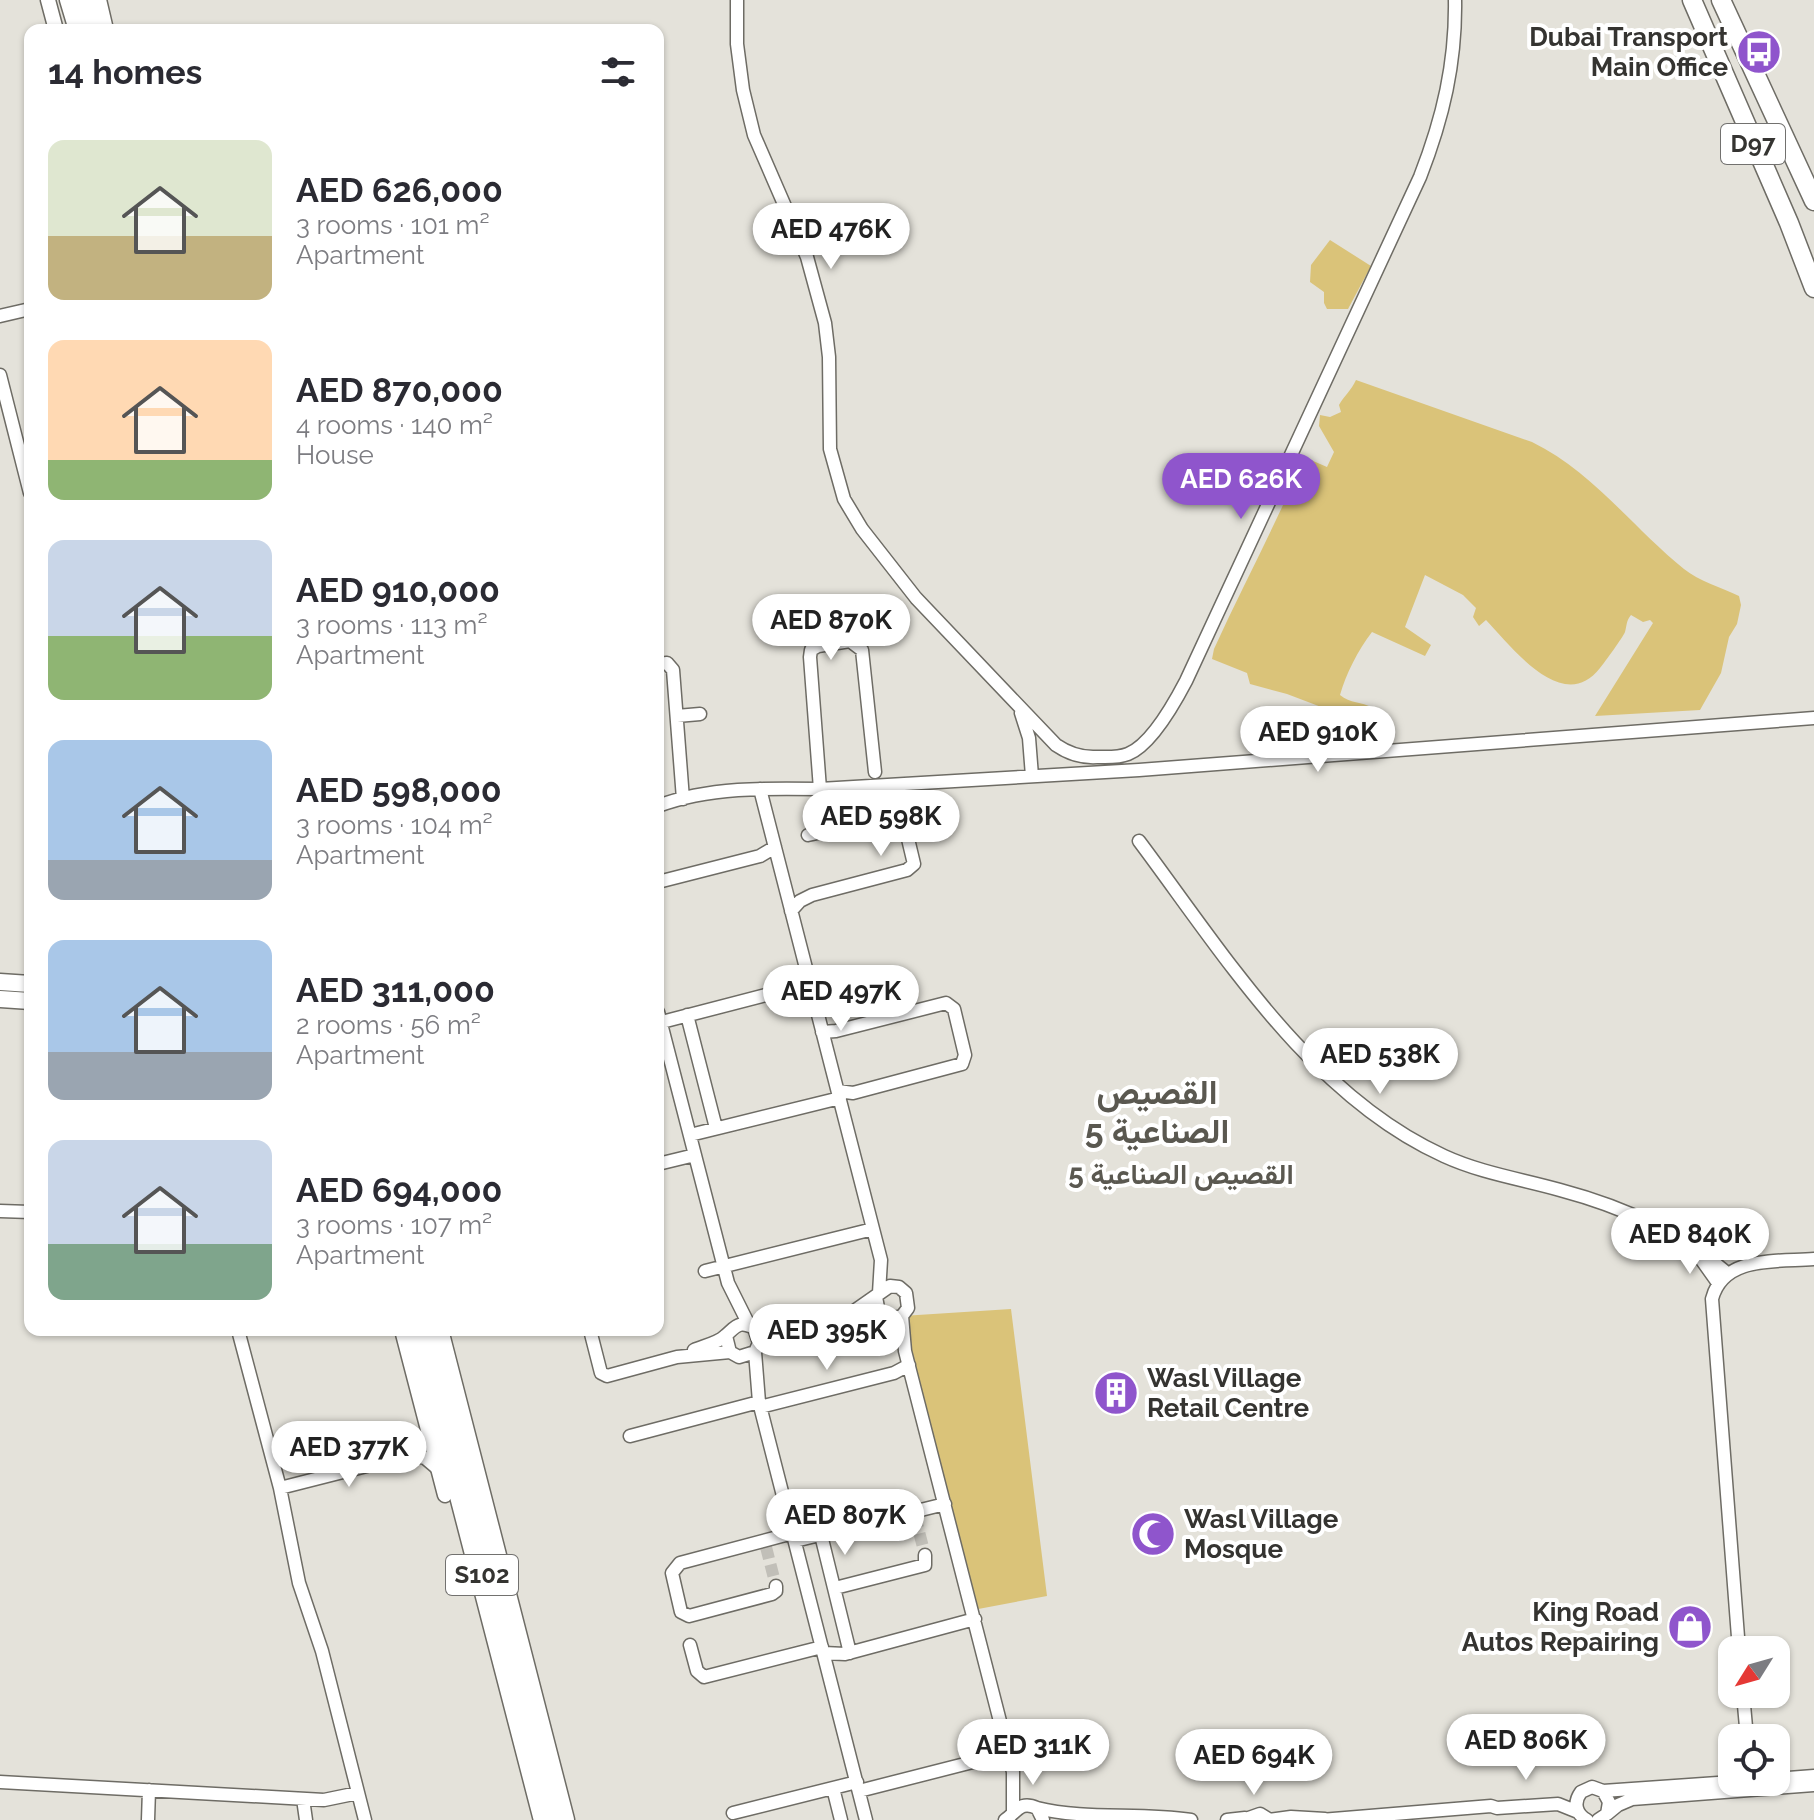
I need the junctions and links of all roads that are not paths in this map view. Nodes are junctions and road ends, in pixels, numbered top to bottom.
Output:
1 (48, 0) edge
2 (67, 0) edge
3 (79, 0) edge
4 (95, 0) edge
5 (111, 0) edge
6 (737, 0) edge
7 (1455, 0) edge
8 (1692, 0) edge
9 (1721, 0) edge
10 (54, 24) edge
11 (74, 24) edge
12 (85, 24) edge
13 (101, 24) edge
14 (117, 24) edge
15 (1814, 201) edge
16 (1814, 288) edge
17 (24, 310) edge
18 (0, 316) edge
19 (0, 375) edge
20 (24, 469) edge
21 (664, 663) edge
22 (1016, 703) junction
23 (700, 714) dead end
24 (677, 716) junction
25 (1814, 718) edge
26 (875, 772) dead end
27 (1032, 776) junction
28 (763, 789) junction
29 (820, 789) junction
30 (678, 800) junction
31 (664, 802) edge
32 (808, 835) dead end
33 (1139, 841) dead end
34 (775, 847) junction
35 (664, 880) edge
36 (791, 911) junction
37 (0, 982) edge
38 (24, 984) edge
39 (785, 990) dead end
40 (0, 999) edge
41 (24, 1001) edge
42 (687, 1015) junction
43 (664, 1018) edge
44 (822, 1032) junction
45 (664, 1038) edge
46 (839, 1094) junction
47 (716, 1128) junction
48 (690, 1135) junction
49 (695, 1155) junction
50 (664, 1163) edge
51 (0, 1211) edge
52 (24, 1212) edge
53 (873, 1229) junction
54 (1814, 1259) edge
55 (881, 1260) junction
56 (724, 1266) junction
57 (705, 1271) dead end
58 (1722, 1278) junction
59 (728, 1283) junction
60 (899, 1287) junction
61 (878, 1295) junction
62 (850, 1314) junction
63 (892, 1317) junction
64 (751, 1326) junction
65 (799, 1326) junction
66 (729, 1332) junction
67 (240, 1336) edge
68 (404, 1336) edge
69 (420, 1336) edge
70 (439, 1336) edge
71 (592, 1336) edge
72 (756, 1350) junction
73 (735, 1354) junction
74 (677, 1357) junction
75 (909, 1365) junction
76 (760, 1405) junction
77 (429, 1432) junction
78 (630, 1436) dead end
79 (410, 1455) junction
80 (438, 1469) junction
81 (280, 1488) junction
82 (445, 1495) joint
83 (945, 1504) junction
84 (468, 1519) junction
85 (821, 1535) junction
86 (794, 1537) junction
87 (925, 1555) dead end
88 (776, 1586) dead end
89 (835, 1588) junction
90 (975, 1619) junction
91 (1738, 1636) edge
92 (690, 1645) dead end
93 (823, 1650) junction
94 (850, 1653) junction
95 (1008, 1753) junction
96 (1013, 1772) junction
97 (1814, 1776) edge
98 (1790, 1778) edge
99 (0, 1782) edge
100 (1718, 1783) edge
101 (1814, 1785) edge
102 (858, 1786) junction
103 (833, 1788) junction
104 (149, 1790) junction
105 (1603, 1791) junction
106 (1581, 1792) junction
107 (358, 1793) junction
108 (303, 1799) junction
109 (1491, 1806) junction
110 (1037, 1812) edge
111 (733, 1813) dead end
112 (1080, 1816) junction
113 (1582, 1816) edge
114 (1010, 1817) edge
115 (1602, 1817) edge
116 (866, 1818) edge
117 (1244, 1819) edge
118 (1323, 1819) edge
119 (148, 1820) edge
120 (306, 1820) edge
121 (365, 1820) edge
122 (545, 1820) edge
123 (563, 1820) edge
124 (841, 1820) edge
125 (1064, 1820) edge
126 (1191, 1820) edge
127 (1227, 1820) edge
128 (1269, 1820) edge

1 - 10 street
2 - 11 street
3 - 12 highway
4 - 13 highway
5 - 14 highway
6 - 22 street
7 - 22 street
8 - 16 main road, D97
9 - 15 main road, D97
17 - 18 street
19 - 20 street
21 - 24 street
22 - 27 street
23 - 24 street
24 - 30 street
25 - 27 street
26 - 29 street
27 - 29 street
28 - 29 street
28 - 30 street
28 - 34 street
30 - 31 street
32 - 36 street
33 - 58 street
34 - 35 street
34 - 36 street
36 - 44 street
37 - 38 main road
39 - 42 street
40 - 41 main road
42 - 43 street
42 - 47 street
44 - 46 street
44 - 46 street
45 - 48 street
46 - 47 street
46 - 53 street
47 - 48 street
48 - 49 street
49 - 50 street
49 - 56 street
51 - 52 street
53 - 55 street
53 - 56 street
54 - 58 street
55 - 60 street
55 - 61 street
56 - 57 street
56 - 59 street
58 - 91 street
59 - 64 street
59 - 66 street
60 - 61 street
60 - 63 street
61 - 62 street
61 - 63 street
62 - 63 street
62 - 65 street
63 - 75 street
64 - 65 street
64 - 66 street
64 - 72 street
65 - 72 street
66 - 73 street
66 - 74 street
67 - 81 street
68 - 77 street
69 - 84 highway, S102
70 - 123 highway, S102
71 - 74 street
72 - 73 street
72 - 76 street
73 - 74 street
73 - 76 street
75 - 76 street
75 - 83 street
76 - 78 street
76 - 86 street
77 - 79 street
77 - 80 street
79 - 80 street
79 - 81 street
80 - 82 street
81 - 107 street
82 - 84 highway
83 - 85 street
83 - 90 street
84 - 122 highway, S102
85 - 86 street
85 - 89 street
86 - 88 street
86 - 93 street
87 - 89 street
89 - 94 street
90 - 94 street
90 - 95 street
92 - 93 street
93 - 94 street
93 - 102 street
95 - 96 street
95 - 102 street
96 - 110 street
96 - 114 street
97 - 98 street
99 - 104 street
100 - 105 street
101 - 115 street
102 - 103 street
102 - 116 street
103 - 111 street
103 - 124 street
104 - 108 street
104 - 119 street
105 - 106 street
105 - 115 street
106 - 109 street
106 - 113 street
107 - 108 street
107 - 121 street
108 - 120 street
109 - 113 street
109 - 118 street
110 - 112 street
110 - 114 street
112 - 125 street
112 - 126 street
117 - 127 street
117 - 128 street
118 - 128 street

